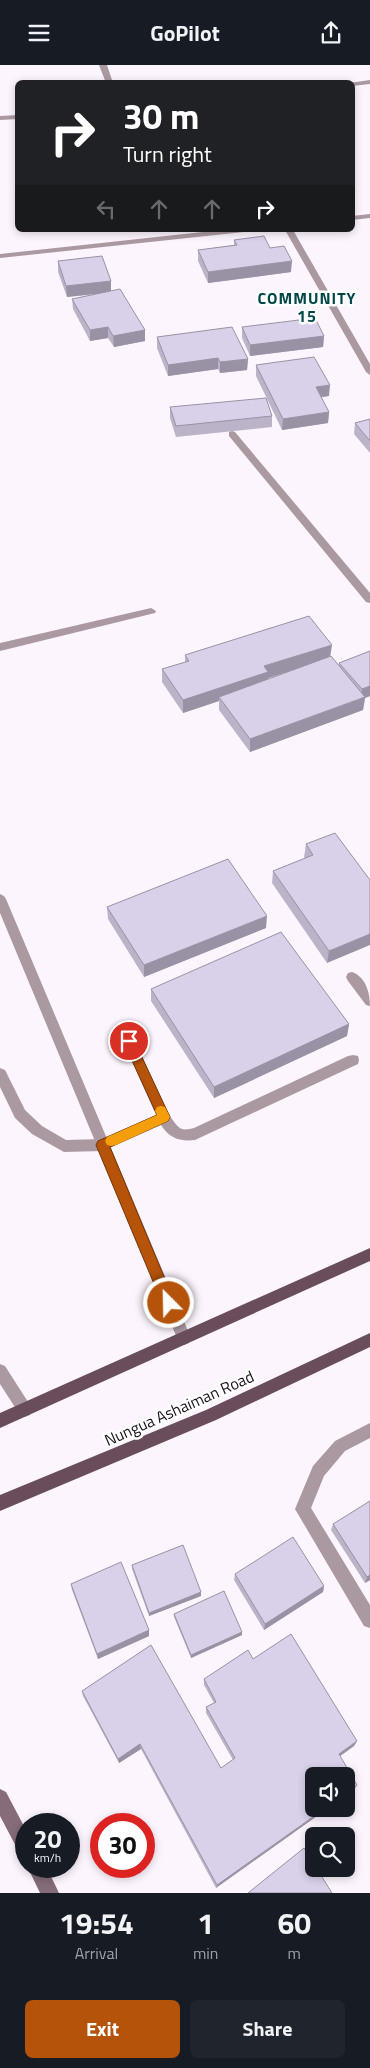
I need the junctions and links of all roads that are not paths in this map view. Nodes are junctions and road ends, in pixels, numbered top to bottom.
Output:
1 (103, 65) edge
2 (109, 80) edge
3 (370, 82) edge
4 (355, 84) edge
5 (15, 117) edge
6 (0, 118) edge
7 (370, 216) edge
8 (355, 218) edge
9 (206, 232) edge
10 (290, 232) edge
11 (169, 234) edge
12 (0, 256) edge
13 (370, 372) edge
14 (232, 434) edge
15 (370, 600) edge
16 (151, 611) dead end
17 (0, 647) edge
18 (0, 899) edge
19 (352, 977) dead end
20 (370, 1001) edge
21 (129, 1041) dead end
22 (353, 1060) dead end
23 (0, 1074) edge
24 (164, 1117) junction
25 (102, 1145) junction
26 (370, 1254) edge
27 (184, 1338) junction
28 (370, 1341) edge
29 (0, 1371) edge
30 (25, 1410) junction
31 (0, 1421) edge
32 (370, 1430) edge
33 (0, 1503) edge
34 (370, 1620) edge
35 (0, 1798) edge
36 (15, 1827) edge
37 (42, 1878) edge
38 (50, 1893) edge

1 - 2 street
3 - 4 street
5 - 6 street
7 - 8 street
9 - 11 street
10 - 13 street
11 - 12 street
14 - 15 street
16 - 17 street
18 - 25 street
19 - 20 street
21 - 24 street
22 - 24 street
23 - 25 street
24 - 25 street
25 - 27 street
26 - 27 main road
27 - 30 main road
28 - 33 main road, Nungua Ashaiman Road
29 - 30 street
30 - 31 main road
32 - 34 street
35 - 36 street
37 - 38 street

